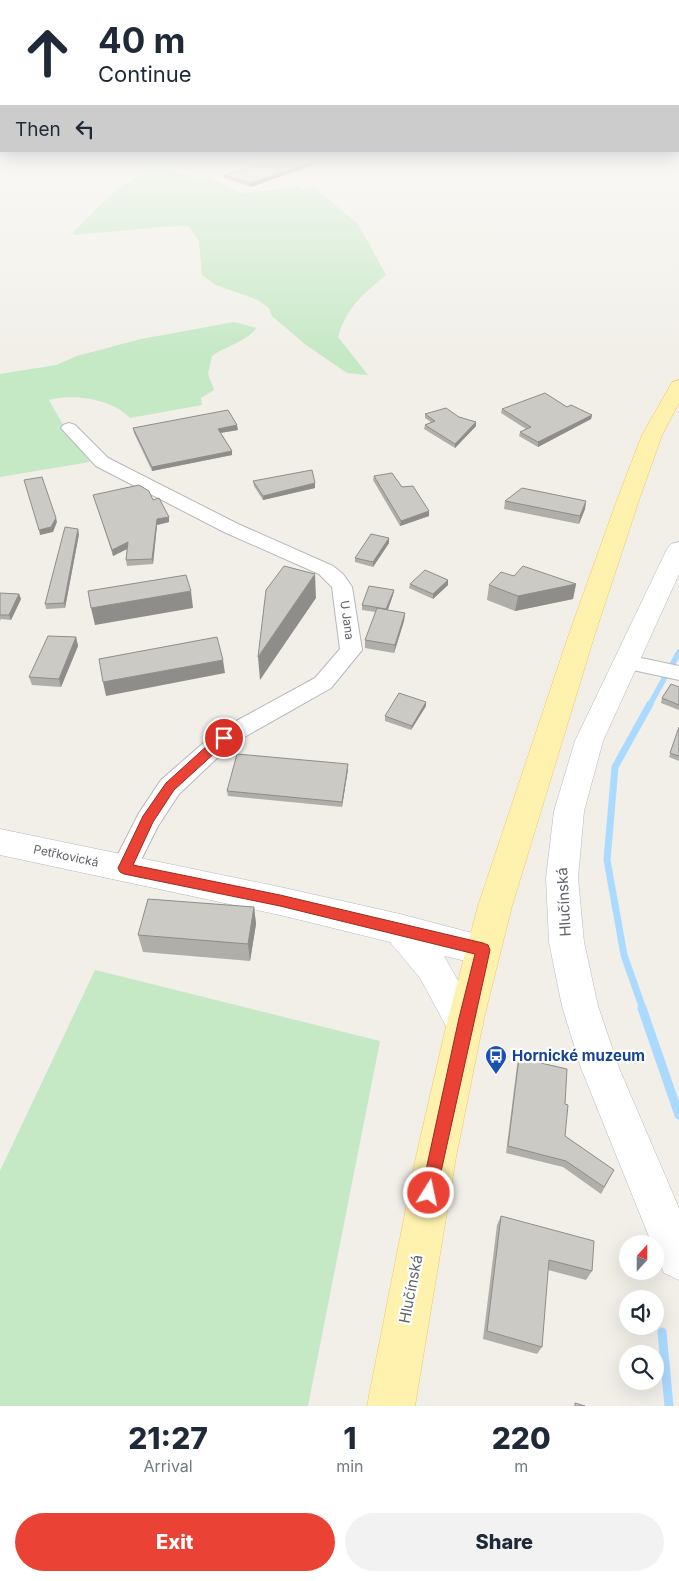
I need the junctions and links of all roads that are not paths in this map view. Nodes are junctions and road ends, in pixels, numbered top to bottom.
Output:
1 (679, 386) edge
2 (69, 428) dead end
3 (679, 549) edge
4 (659, 669) edge
5 (0, 842) edge
6 (124, 868) junction
7 (400, 929) junction
8 (483, 950) junction
9 (465, 1025) junction
10 (679, 1258) edge
11 (391, 1406) edge

1 - 8 main road, Hlučínská
2 - 6 street, U Jana
3 - 4 street, Hlučínská
4 - 10 street, Hlučínská
5 - 6 street, Petřkovická
6 - 7 street, Petřkovická
7 - 8 street, Petřkovická
7 - 9 street
8 - 9 main road, Hlučínská
9 - 11 main road, Hlučínská

